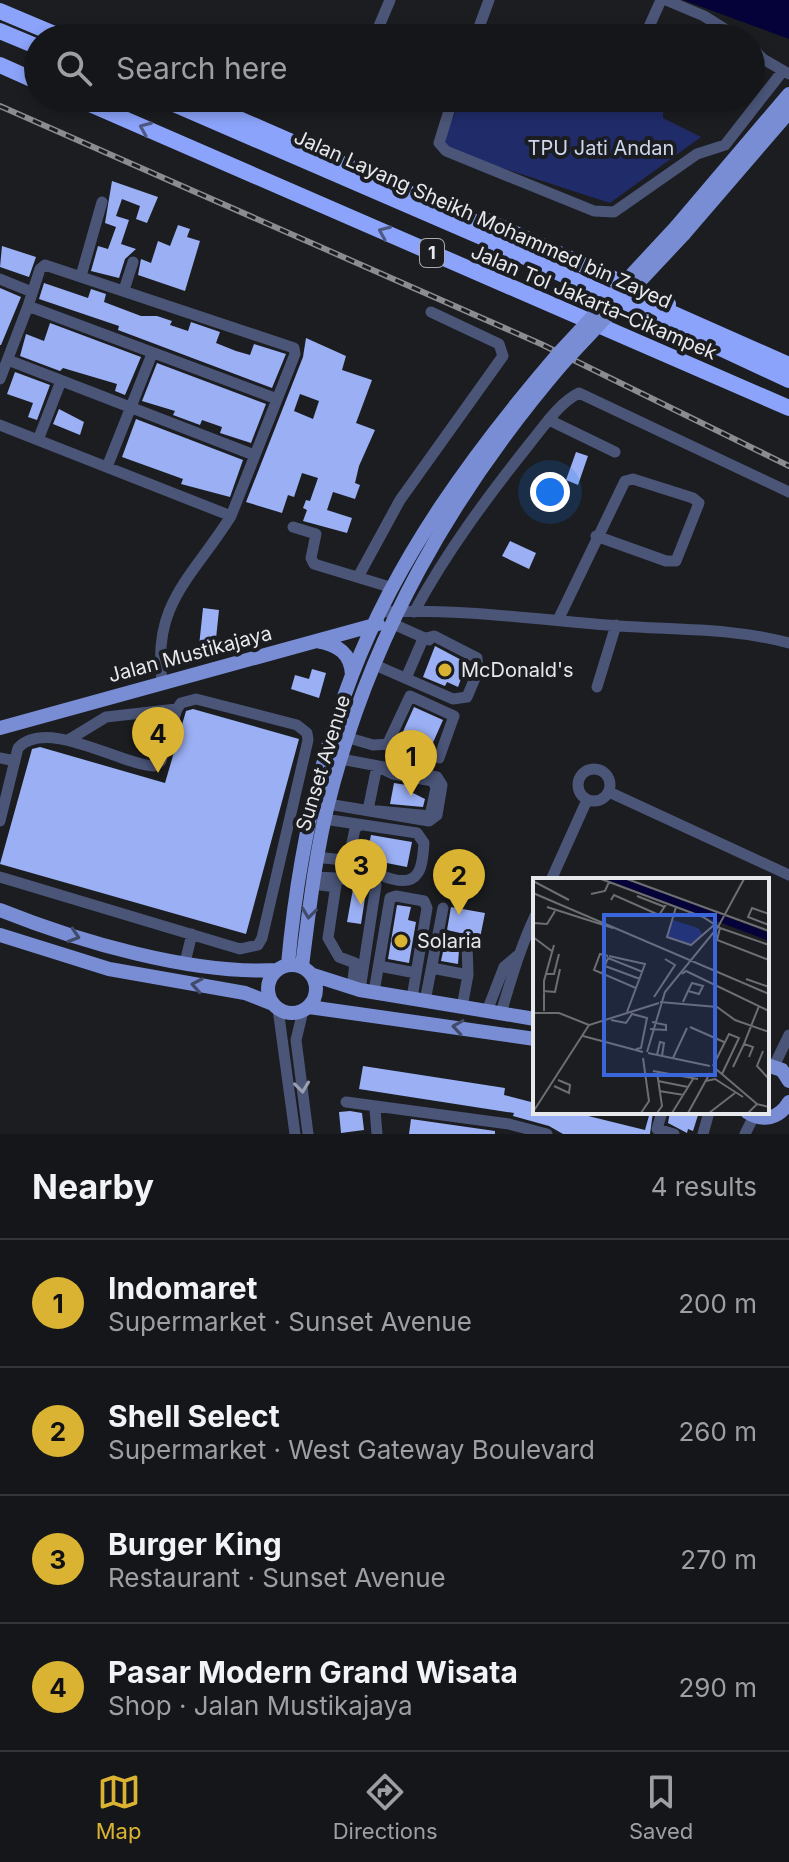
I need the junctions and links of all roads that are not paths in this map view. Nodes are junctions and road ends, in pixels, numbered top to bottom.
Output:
1 (390, 0) edge
2 (489, 0) edge
3 (663, 0) edge
4 (0, 11) edge
5 (0, 17) edge
6 (31, 24) edge
7 (380, 24) edge
8 (480, 24) edge
9 (651, 24) edge
10 (717, 24) edge
11 (24, 27) edge
12 (0, 31) edge
13 (24, 41) edge
14 (765, 57) edge
15 (0, 68) edge
16 (786, 73) edge
17 (24, 77) edge
18 (789, 94) edge
19 (765, 98) edge
20 (108, 112) edge
21 (192, 112) edge
22 (223, 112) edge
23 (237, 112) edge
24 (448, 112) edge
25 (753, 112) edge
26 (789, 112) edge
27 (102, 202) dead end
28 (680, 231) junction
29 (133, 262) dead end
30 (81, 276) junction
31 (0, 279) edge
32 (124, 290) junction
33 (32, 292) junction
34 (28, 306) junction
35 (431, 312) dead end
36 (152, 354) junction
37 (789, 356) edge
38 (560, 359) junction
39 (8, 360) junction
40 (789, 365) edge
41 (0, 379) edge
42 (789, 380) edge
43 (61, 381) junction
44 (277, 399) junction
45 (131, 407) junction
46 (789, 408) edge
47 (549, 420) junction
48 (0, 425) edge
49 (38, 440) junction
50 (615, 452) dead end
51 (254, 455) junction
52 (107, 467) junction
53 (789, 492) edge
54 (231, 516) junction
55 (293, 527) dead end
56 (596, 536) junction
57 (358, 577) junction
58 (393, 588) junction
59 (414, 612) junction
60 (386, 618) junction
61 (559, 618) junction
62 (616, 625) junction
63 (423, 639) junction
64 (316, 641) junction
65 (789, 643) edge
66 (375, 665) junction
67 (352, 675) junction
68 (181, 677) junction
69 (406, 678) junction
70 (162, 682) junction
71 (597, 687) dead end
72 (187, 700) junction
73 (177, 709) junction
74 (6, 726) edge
75 (349, 738) junction
76 (70, 739) junction
77 (32, 740) junction
78 (387, 745) junction
79 (0, 758) edge
80 (341, 759) junction
81 (15, 761) junction
82 (377, 766) junction
83 (609, 792) junction
84 (587, 800) junction
85 (368, 810) junction
86 (326, 812) junction
87 (0, 821) edge
88 (356, 824) junction
89 (317, 857) junction
90 (352, 863) junction
91 (789, 875) edge
92 (0, 877) edge
93 (552, 878) edge
94 (313, 880) junction
95 (337, 883) junction
96 (443, 908) dead end
97 (0, 910) edge
98 (533, 920) edge
99 (192, 934) junction
100 (0, 935) edge
101 (438, 937) junction
102 (112, 947) junction
103 (185, 962) junction
104 (379, 966) junction
105 (432, 968) junction
106 (109, 969) junction
107 (295, 969) junction
108 (247, 972) junction
109 (416, 973) junction
110 (468, 975) junction
111 (362, 990) junction
112 (245, 993) junction
113 (419, 1000) junction
114 (275, 1006) junction
115 (462, 1007) junction
116 (306, 1009) junction
117 (495, 1012) junction
118 (533, 1019) edge
119 (493, 1032) junction
120 (789, 1035) edge
121 (533, 1039) edge
122 (771, 1065) edge
123 (789, 1081) edge
124 (346, 1102) dead end
125 (375, 1109) junction
126 (786, 1111) edge
127 (661, 1114) edge
128 (708, 1114) edge
129 (750, 1114) edge
130 (295, 1134) edge
131 (308, 1134) edge
132 (377, 1134) edge
133 (547, 1134) edge
134 (674, 1134) edge
135 (703, 1134) edge
136 (745, 1134) edge

1 - 7 street
2 - 8 street
3 - 9 street
3 - 10 street
4 - 6 highway
5 - 11 highway
12 - 13 highway
14 - 16 street
15 - 17 highway
16 - 19 street
18 - 28 main road
46 -> 20 highway, Jalan Tol Jakarta–Cikampek / 1
21 - 42 highway, Jalan Layang Sheikh Mohammed bin Zayed / 1, bridge
22 - 40 highway, Jalan Layang Sheikh Mohammed bin Zayed / 1, bridge
23 - 37 highway, Jalan Tol Jakarta–Cikampek
24 - 25 street
26 - 28 main road
27 - 30 street
28 - 38 main road, bridge
29 - 32 street
30 - 32 street
30 - 33 street
31 - 33 street
32 - 44 street
33 - 34 street
34 - 36 street
34 - 39 street
35 - 57 street
36 - 44 street
36 - 45 street
38 - 58 main road
38 - 60 main road
39 - 41 street
39 - 43 street
43 - 45 street
43 - 49 street
44 - 51 street
45 - 51 street
45 - 52 street
47 - 50 street
47 - 53 street
47 - 59 street
48 - 49 street
49 - 52 street
51 - 54 street
52 - 54 street
54 - 70 street
55 - 57 street
56 - 56 street
56 - 61 street
57 - 58 street
58 - 60 main road
59 - 60 street
59 - 61 street
60 - 63 street
60 - 64 main road, Jalan Mustikajaya
60 - 66 main road, Sunset Avenue
60 - 67 main road, Sunset Avenue
61 - 62 street
62 - 65 street
62 - 71 street
63 - 69 street
63 - 69 street
64 - 67 main road
64 - 68 main road, Jalan Mustikajaya
66 - 69 street
66 - 75 main road, Sunset Avenue
67 - 107 main road, Sunset Avenue
68 - 70 main road, Jalan Mustikajaya
68 - 72 street
70 - 74 main road, Jalan Mustikajaya
72 - 73 street
72 - 99 street
73 - 76 street
73 - 76 street
74 - 77 street
75 - 78 street
75 - 80 main road, Sunset Avenue
76 - 77 street
77 - 81 street
78 - 78 street
79 - 81 street
80 - 82 street
80 - 86 main road, Sunset Avenue
81 - 87 street
82 - 85 street
82 - 85 street
83 - 84 street
83 - 84 street
83 - 91 street
84 - 93 street
85 - 86 street
86 - 88 street
86 - 89 main road, Sunset Avenue
88 - 90 street
88 - 90 street
89 - 90 street
89 - 94 main road, Sunset Avenue
92 - 99 street
94 - 95 street
94 -> 107 main road, Sunset Avenue
95 - 111 street
95 - 111 street
96 - 101 street
97 -> 102 main road
98 - 117 street
99 - 103 street
100 - 106 main road
101 - 105 street
101 - 110 street
102 - 103 main road
102 - 106 main road
103 - 108 main road
104 - 109 street
104 - 109 street
104 - 111 street
105 - 110 street
105 - 113 street
112 -> 106 main road
107 - 108 main road
107 - 111 main road
107 - 114 main road
107 - 116 main road
108 - 112 main road
109 - 113 street
110 - 115 street
111 - 113 main road
112 - 114 main road
113 - 115 main road
114 - 116 main road
114 - 130 street
115 - 117 main road
119 -> 116 main road
116 -> 131 street
117 - 118 main road
117 - 119 main road
119 - 121 main road
120 - 122 street
122 - 123 main road
124 - 125 street
125 - 132 street
125 - 133 street
126 - 129 main road
127 - 134 street
128 - 135 street
129 - 136 street

